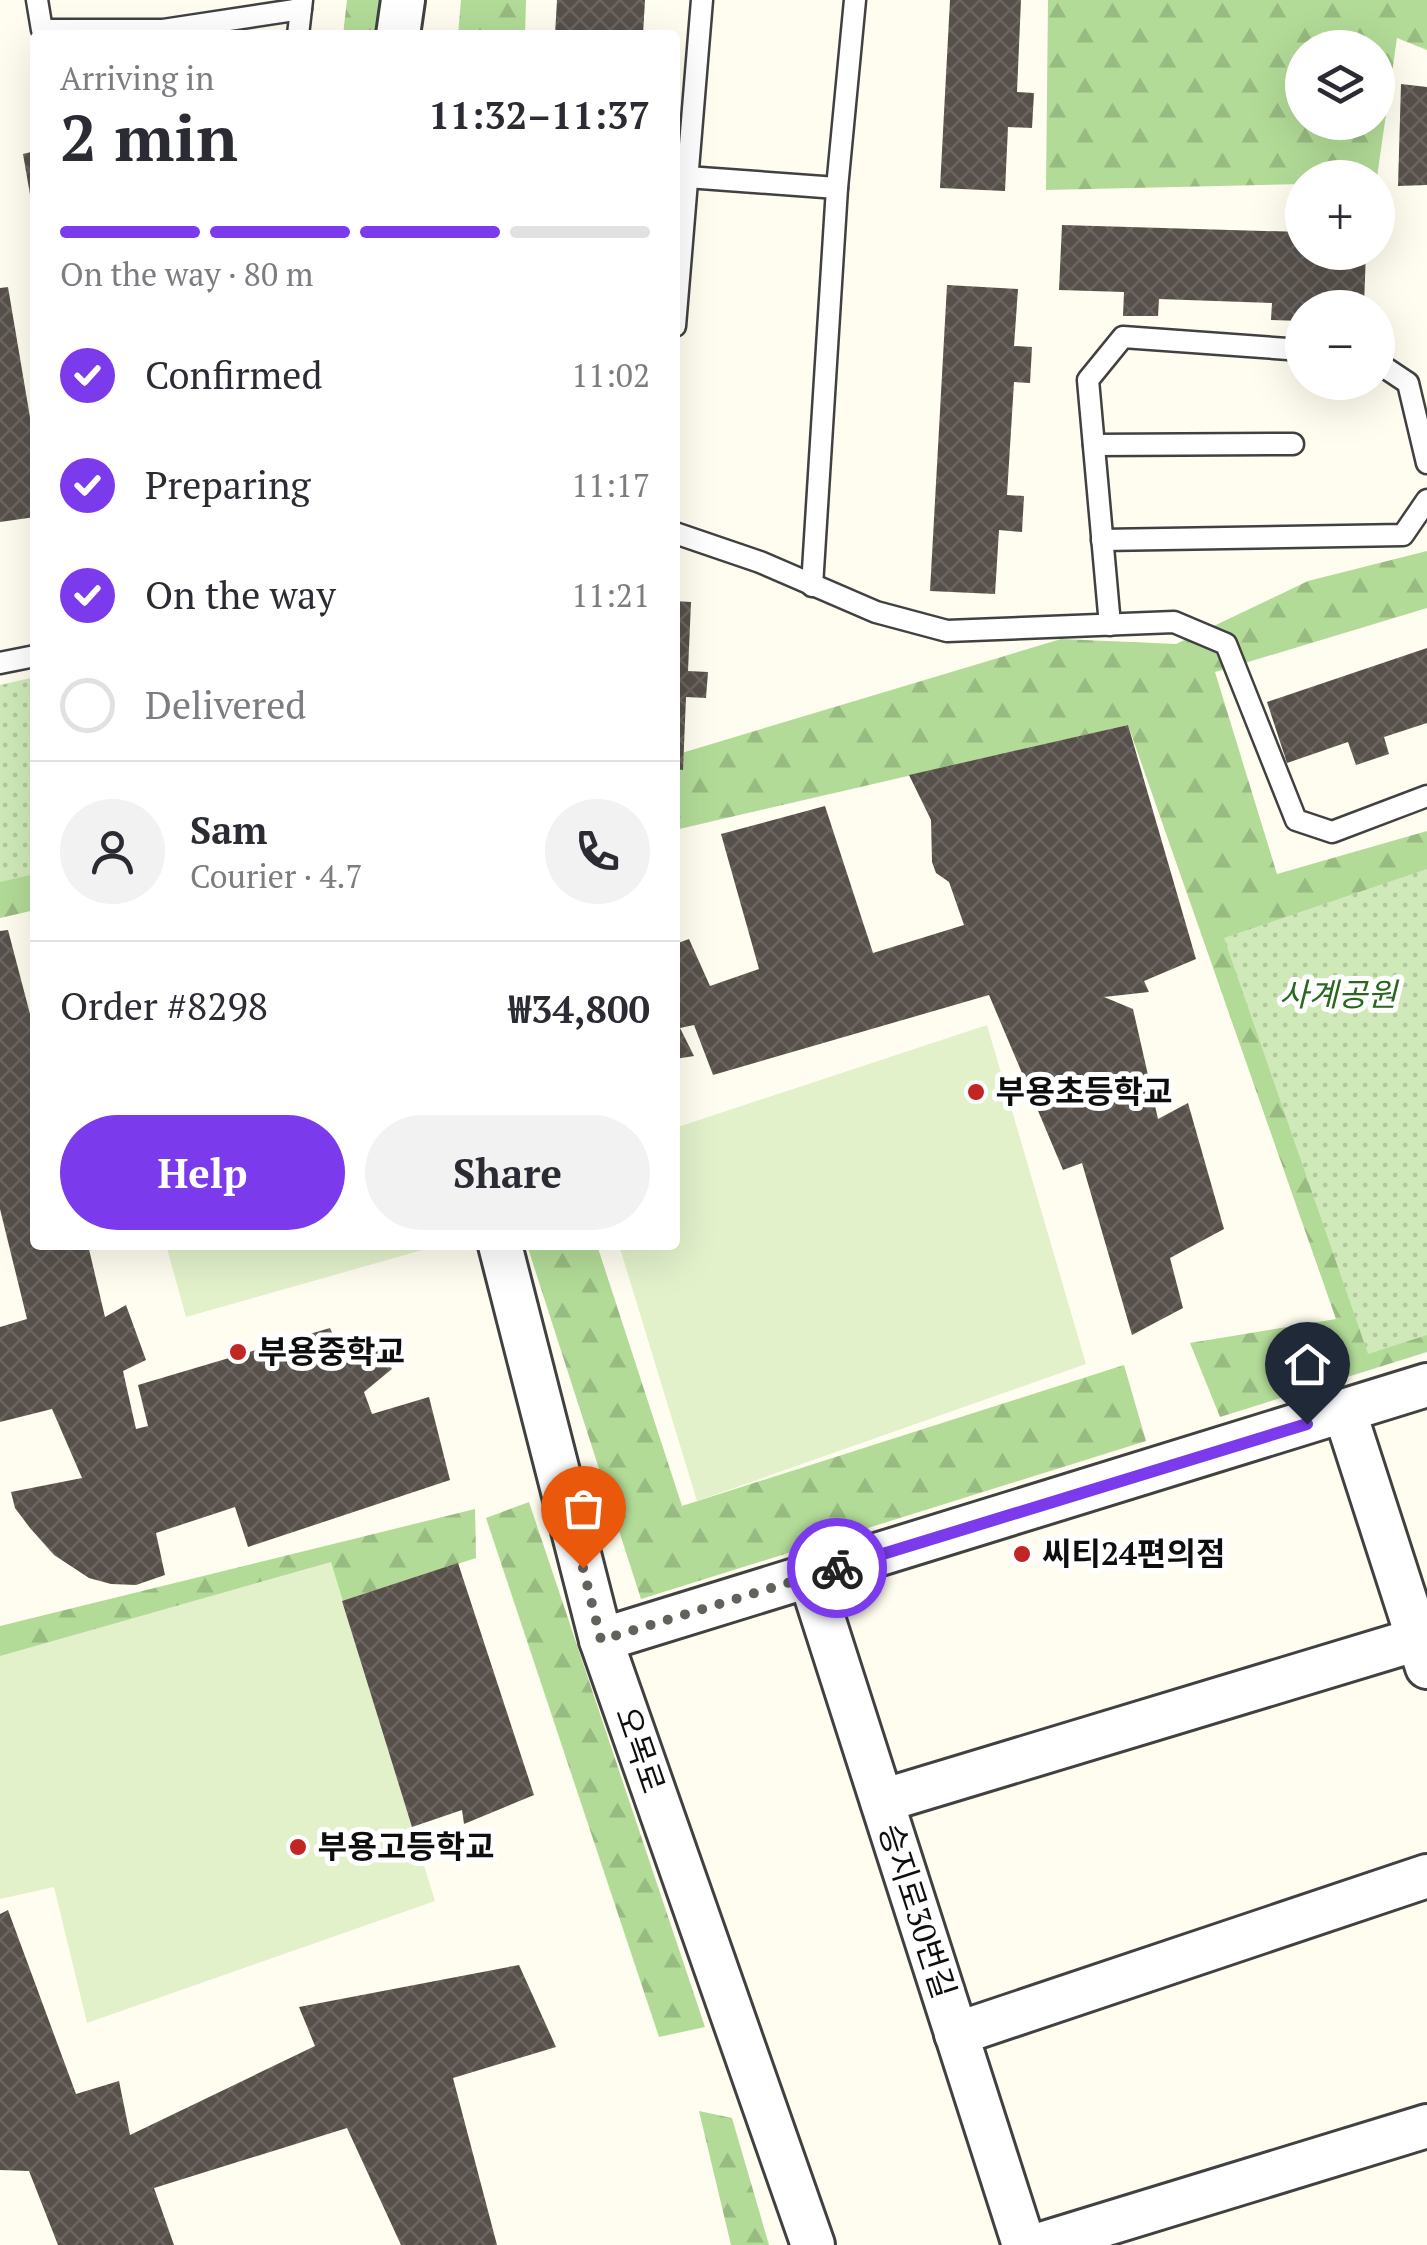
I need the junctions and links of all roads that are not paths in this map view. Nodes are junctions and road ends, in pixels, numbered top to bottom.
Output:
1 (37, 0) edge
2 (403, 0) edge
3 (702, 0) edge
4 (855, 0) edge
5 (302, 5) edge
6 (299, 30) edge
7 (399, 30) edge
8 (688, 178) junction
9 (837, 188) junction
10 (680, 269) edge
11 (1285, 349) edge
12 (1395, 374) edge
13 (1294, 444) dead end
14 (1094, 445) junction
15 (1427, 463) edge
16 (1427, 500) edge
17 (680, 535) edge
18 (1102, 540) junction
19 (812, 586) junction
20 (1110, 625) junction
21 (30, 657) edge
22 (0, 663) edge
23 (1427, 796) edge
24 (501, 1250) edge
25 (1427, 1385) edge
26 (1345, 1413) junction
27 (810, 1576) junction
28 (601, 1640) junction
29 (1422, 1653) edge
30 (882, 1800) junction
31 (1427, 1876) edge
32 (956, 2034) junction
33 (1427, 2126) edge
34 (814, 2245) edge
35 (1024, 2245) edge
36 (1038, 2245) edge

1 - 5 lane
2 - 7 street
3 - 8 lane
4 - 9 lane
5 - 6 lane
8 - 9 lane
8 - 10 lane
9 - 19 lane
11 - 14 lane
12 - 15 lane
13 - 14 lane
14 - 18 lane
16 - 18 lane
17 - 19 lane
18 - 20 lane
19 - 20 lane
20 - 23 lane
21 - 22 lane
24 - 28 street, 오목로
25 - 26 street
26 - 27 street
26 - 29 street
27 - 28 street
27 - 30 street, 승지로30번길
28 - 34 street, 오목로
29 - 30 street
30 - 32 street, 승지로30번길
31 - 32 street
32 - 35 street, 승지로30번길
33 - 36 street

